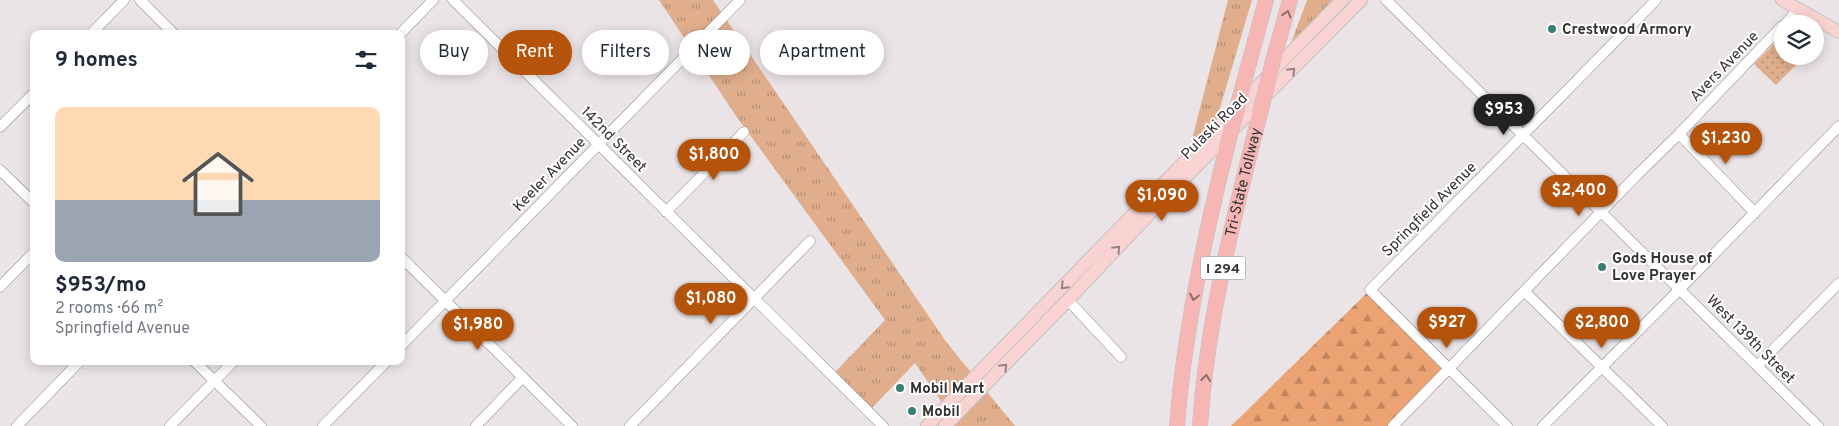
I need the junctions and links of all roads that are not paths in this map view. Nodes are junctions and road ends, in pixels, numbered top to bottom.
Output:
1 (124, 0) edge
2 (140, 0) edge
3 (433, 0) edge
4 (453, 0) edge
5 (740, 0) edge
6 (1266, 0) edge
7 (1290, 0) edge
8 (1342, 0) edge
9 (1361, 0) edge
10 (1386, 0) edge
11 (1656, 0) edge
12 (1782, 0) edge
13 (1799, 9) junction
14 (1793, 15) edge
15 (95, 30) edge
16 (170, 30) edge
17 (404, 30) edge
18 (1839, 32) edge
19 (1774, 35) edge
20 (30, 97) edge
21 (1839, 126) edge
22 (0, 127) edge
23 (744, 132) dead end
24 (1679, 134) junction
25 (1523, 136) junction
26 (599, 145) junction
27 (0, 170) edge
28 (30, 199) edge
29 (666, 212) junction
30 (1601, 212) junction
31 (1755, 213) junction
32 (810, 241) dead end
33 (30, 256) edge
34 (405, 261) edge
35 (1839, 283) edge
36 (0, 287) edge
37 (1679, 290) junction
38 (1524, 291) junction
39 (754, 298) junction
40 (1068, 300) junction
41 (446, 301) junction
42 (405, 342) edge
43 (1121, 357) dead end
44 (76, 365) edge
45 (198, 365) edge
46 (230, 365) edge
47 (382, 365) edge
48 (1602, 366) junction
49 (1757, 366) junction
50 (1449, 368) junction
51 (523, 377) junction
52 (214, 381) junction
53 (17, 426) edge
54 (170, 426) edge
55 (261, 426) edge
56 (323, 426) edge
57 (476, 426) edge
58 (572, 426) edge
59 (630, 426) edge
60 (883, 426) edge
61 (927, 426) edge
62 (945, 426) edge
63 (1177, 426) edge
64 (1200, 426) edge
65 (1393, 426) edge
66 (1507, 426) edge
67 (1543, 426) edge
68 (1662, 426) edge
69 (1818, 426) edge

1 - 15 street
2 - 16 street
3 - 17 street
4 - 26 street, 142nd Street
5 - 26 street, Keeler Avenue
6 -> 63 highway, Tri-State Tollway / I 294, bridge
64 -> 7 highway, Tri-State Tollway / I 294, bridge
8 -> 61 main road, Pulaski Road
40 -> 9 main road, Pulaski Road
10 - 25 street, West 139th Street
11 - 25 street, Springfield Avenue
12 - 13 main road
13 - 14 street, Avers Avenue
13 - 18 main road
19 - 24 street, Avers Avenue
20 - 22 street
21 - 31 street
23 - 29 street
24 - 30 street, Avers Avenue
24 - 31 street
25 - 30 street, West 139th Street
25 - 50 street, Springfield Avenue
26 - 29 street, 142nd Street
26 - 41 street, Keeler Avenue
27 - 28 street
29 - 39 street, 142nd Street
30 - 37 street, West 139th Street
30 - 38 street, Avers Avenue
31 - 37 street
32 - 39 street
33 - 36 street
34 - 41 street
35 - 49 street
37 - 48 street
37 - 49 street, West 139th Street
38 - 48 street
38 - 50 street, Avers Avenue
39 - 59 street
39 - 60 street, 142nd Street
40 - 43 street
62 -> 40 main road, Pulaski Road
41 - 42 street, Keeler Avenue
41 - 51 street
44 - 53 street
45 - 52 street
46 - 52 street
47 - 56 street
48 - 67 street
48 - 68 street
49 - 69 street, West 139th Street
50 - 65 street, Avers Avenue
50 - 66 street
51 - 57 street
51 - 58 street
52 - 54 street
52 - 55 street

